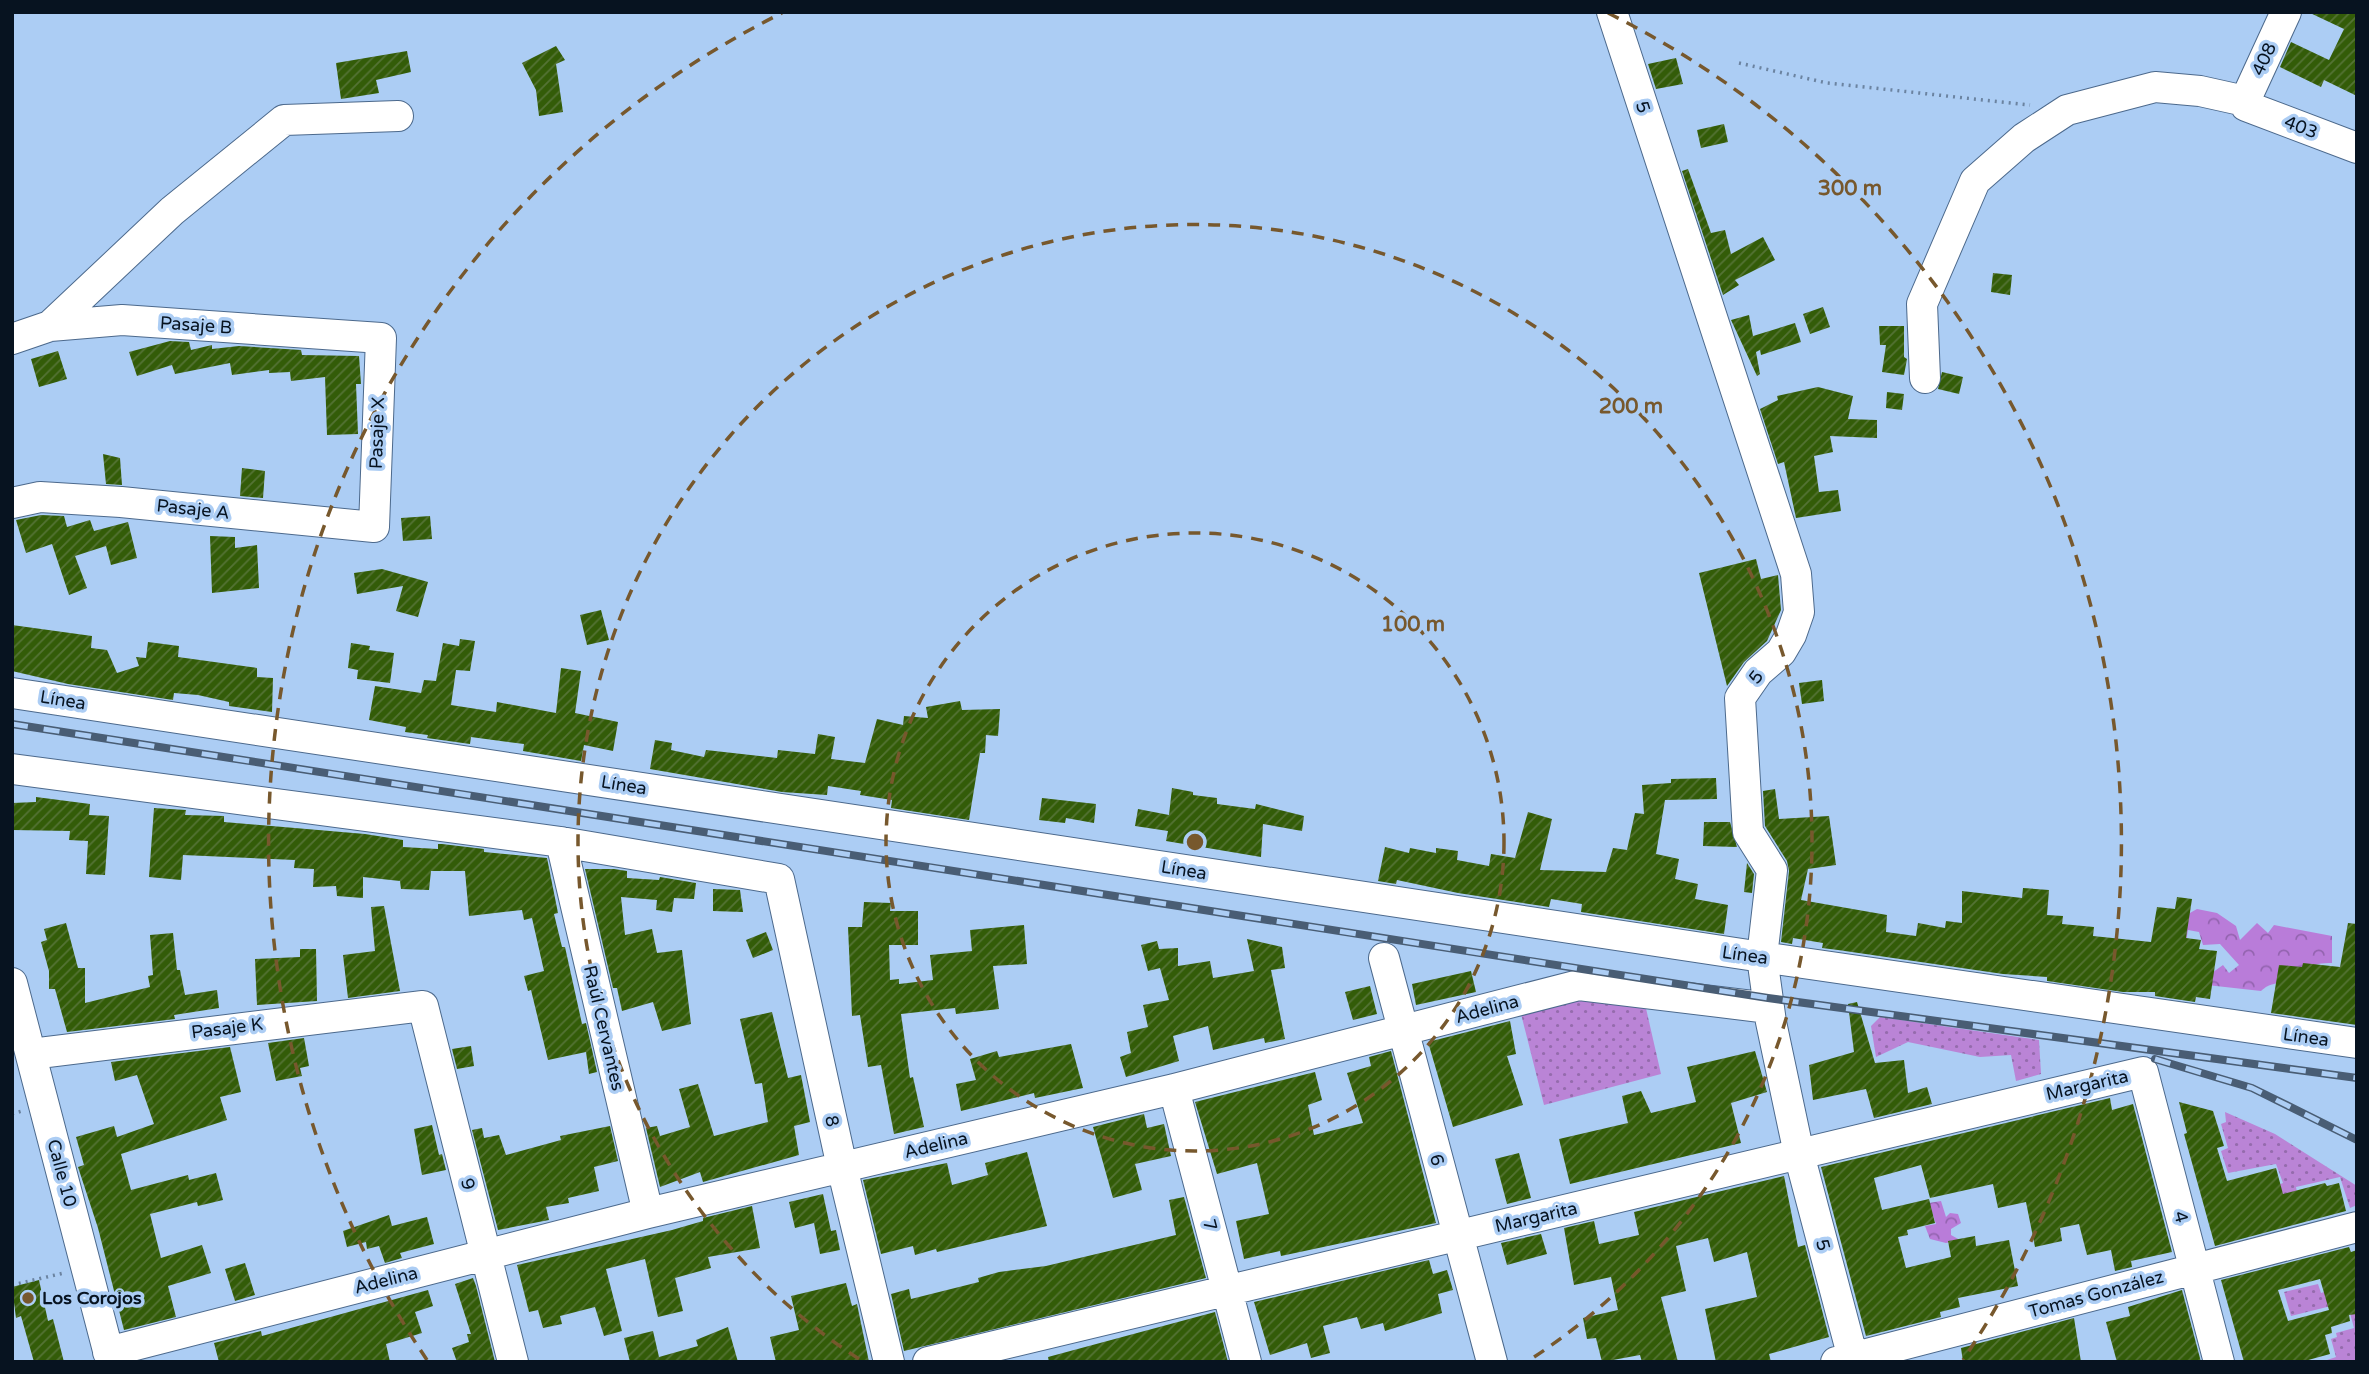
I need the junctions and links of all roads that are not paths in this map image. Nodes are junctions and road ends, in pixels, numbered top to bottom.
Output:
1 (1612, 12) edge
2 (2286, 12) edge
3 (2245, 104) junction
4 (398, 116) dead end
5 (2357, 148) edge
6 (50, 326) junction
7 (381, 338) joint
8 (12, 339) edge
9 (1925, 378) dead end
10 (12, 503) edge
11 (374, 527) joint
12 (12, 693) edge
13 (12, 769) edge
14 (561, 842) junction
15 (1762, 957) junction
16 (1384, 958) dead end
17 (12, 984) edge
18 (423, 1006) joint
19 (1769, 1008) junction
20 (1402, 1031) junction
21 (2357, 1043) edge
22 (31, 1054) junction
23 (2143, 1072) joint
24 (1174, 1089) junction
25 (1799, 1154) junction
26 (842, 1167) junction
27 (648, 1213) junction
28 (2357, 1227) edge
29 (1458, 1236) junction
30 (486, 1254) junction
31 (2195, 1269) junction
32 (1227, 1291) junction
33 (109, 1357) edge
34 (1848, 1360) edge
35 (513, 1362) edge
36 (889, 1362) edge
37 (928, 1362) edge
38 (1246, 1362) edge
39 (1492, 1362) edge
40 (2220, 1362) edge

1 - 15 street, 5
2 - 3 street, 408
3 - 5 street, 403
3 - 9 street, 403
4 - 6 street
6 - 7 street, Pasaje B
6 - 8 street, Pasaje B
7 - 11 street, Pasaje X
10 - 11 street, Pasaje A
12 - 15 street, Línea
13 - 14 street
14 - 26 street, 8
14 - 27 street, Raúl Cervantes
15 - 19 street, 5
15 - 21 street, Línea
16 - 20 street, 6
17 - 22 street, Calle 10
18 - 22 street, Pasaje K
18 - 30 street, 9
19 - 20 street, Adelina
19 - 25 street, 5
20 - 24 street, Adelina
20 - 29 street, 6
22 - 33 street, Calle 10
23 - 25 street, Margarita
23 - 31 street, 4
24 - 26 street, Adelina
24 - 32 street, 7
25 - 29 street, Margarita
25 - 34 street, 5
26 - 27 street, Adelina
26 - 36 street, 8
27 - 30 street, Adelina
28 - 31 street, Tomas González
29 - 32 street, Margarita
29 - 39 street, 6
30 - 33 street, Adelina
30 - 35 street, 9
31 - 34 street, Tomas González
31 - 40 street, 4
32 - 37 street, Margarita
32 - 38 street, 7

